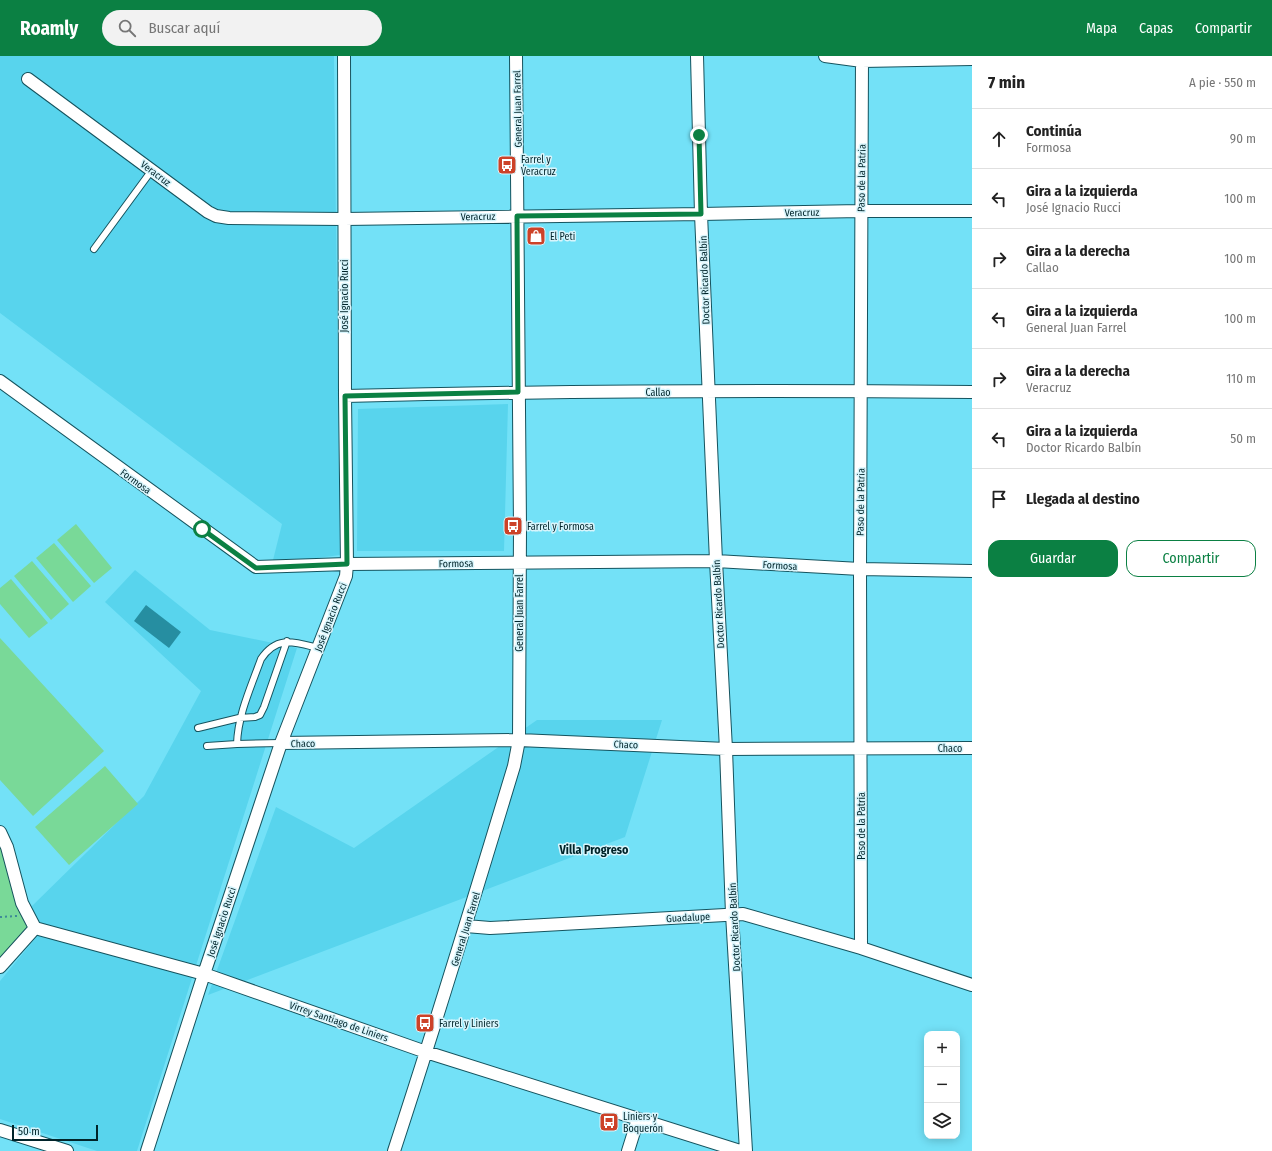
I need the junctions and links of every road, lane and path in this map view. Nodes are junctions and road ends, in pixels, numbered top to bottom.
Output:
1 (344, 56) edge
2 (516, 56) edge
3 (697, 56) edge
4 (826, 56) edge
5 (862, 59) edge
6 (972, 59) edge
7 (28, 79) dead end
8 (152, 170) junction
9 (861, 211) junction
10 (972, 212) edge
11 (701, 214) junction
12 (517, 216) junction
13 (344, 219) junction
14 (94, 249) dead end
15 (0, 381) edge
16 (862, 391) junction
17 (518, 392) junction
18 (708, 392) junction
19 (972, 392) edge
20 (345, 396) junction
21 (716, 561) junction
22 (519, 562) junction
23 (347, 564) junction
24 (860, 569) junction
25 (972, 571) edge
26 (286, 641) junction
27 (318, 648) junction
28 (239, 718) junction
29 (198, 728) dead end
30 (519, 740) junction
31 (281, 743) junction
32 (236, 744) junction
33 (207, 746) dead end
34 (726, 748) junction
35 (861, 748) junction
36 (972, 748) edge
37 (0, 832) edge
38 (732, 914) junction
39 (27, 916) junction
40 (0, 917) edge
41 (466, 926) junction
42 (35, 928) junction
43 (861, 948) junction
44 (0, 967) edge
45 (204, 974) junction
46 (972, 985) edge
47 (426, 1052) junction
48 (638, 1119) junction
49 (0, 1130) edge
50 (67, 1151) edge
51 (148, 1151) edge
52 (394, 1151) edge
53 (628, 1151) edge
54 (740, 1151) edge
55 (746, 1151) edge

1 - 13 street, José Ignacio Rucci
2 - 12 street, General Juan Farrel
3 - 11 street, Doctor Ricardo Balbín
4 - 5 street
5 - 6 street
5 - 9 street, Paso de la Patria
7 - 8 street, Veracruz
8 - 13 street, Veracruz
8 - 14 lane
9 - 10 street, Veracruz
9 - 11 street, Veracruz
9 - 16 street, Paso de la Patria
11 - 12 street, Veracruz
11 - 18 street, Doctor Ricardo Balbín
12 - 13 street, Veracruz
12 - 17 street, General Juan Farrel
13 - 20 street, José Ignacio Rucci
15 - 23 street, Formosa
16 - 18 street, Callao
16 - 19 street, Callao
16 - 24 street, Paso de la Patria
17 - 18 street, Callao
17 - 20 street, Callao
17 - 22 street, General Juan Farrel
18 - 21 street, Doctor Ricardo Balbín
20 - 23 street, José Ignacio Rucci
21 - 22 street, Formosa
21 - 24 street, Formosa
21 - 34 street, Doctor Ricardo Balbín
22 - 23 street, Formosa
22 - 30 street, General Juan Farrel
23 - 27 street, José Ignacio Rucci
24 - 25 street, Formosa
24 - 35 street, Paso de la Patria
26 - 27 lane
26 - 28 lane
26 - 28 lane
27 - 31 street, José Ignacio Rucci
28 - 29 lane
28 - 32 lane
30 - 31 street, Chaco
30 - 34 street, Chaco
30 - 41 street, General Juan Farrel
31 - 32 lane
31 - 45 street, José Ignacio Rucci
32 - 33 lane
34 - 35 street, Chaco
34 - 38 street, Doctor Ricardo Balbín
35 - 36 street, Chaco
35 - 43 street, Paso de la Patria
37 - 39 street
38 - 41 street, Guadalupe
38 - 43 street, Guadalupe
38 - 55 street, Doctor Ricardo Balbín
39 - 40 path
39 - 42 street
41 - 47 street, General Juan Farrel
42 - 44 street
42 - 45 street, Virrey Santiago de Liniers
43 - 46 street, Guadalupe
45 - 47 street, Virrey Santiago de Liniers
45 - 51 street, José Ignacio Rucci
47 - 48 street, Virrey Santiago de Liniers
47 - 52 street, General Juan Farrel
48 - 53 street
48 - 54 street, Virrey Santiago de Liniers
49 - 50 street

